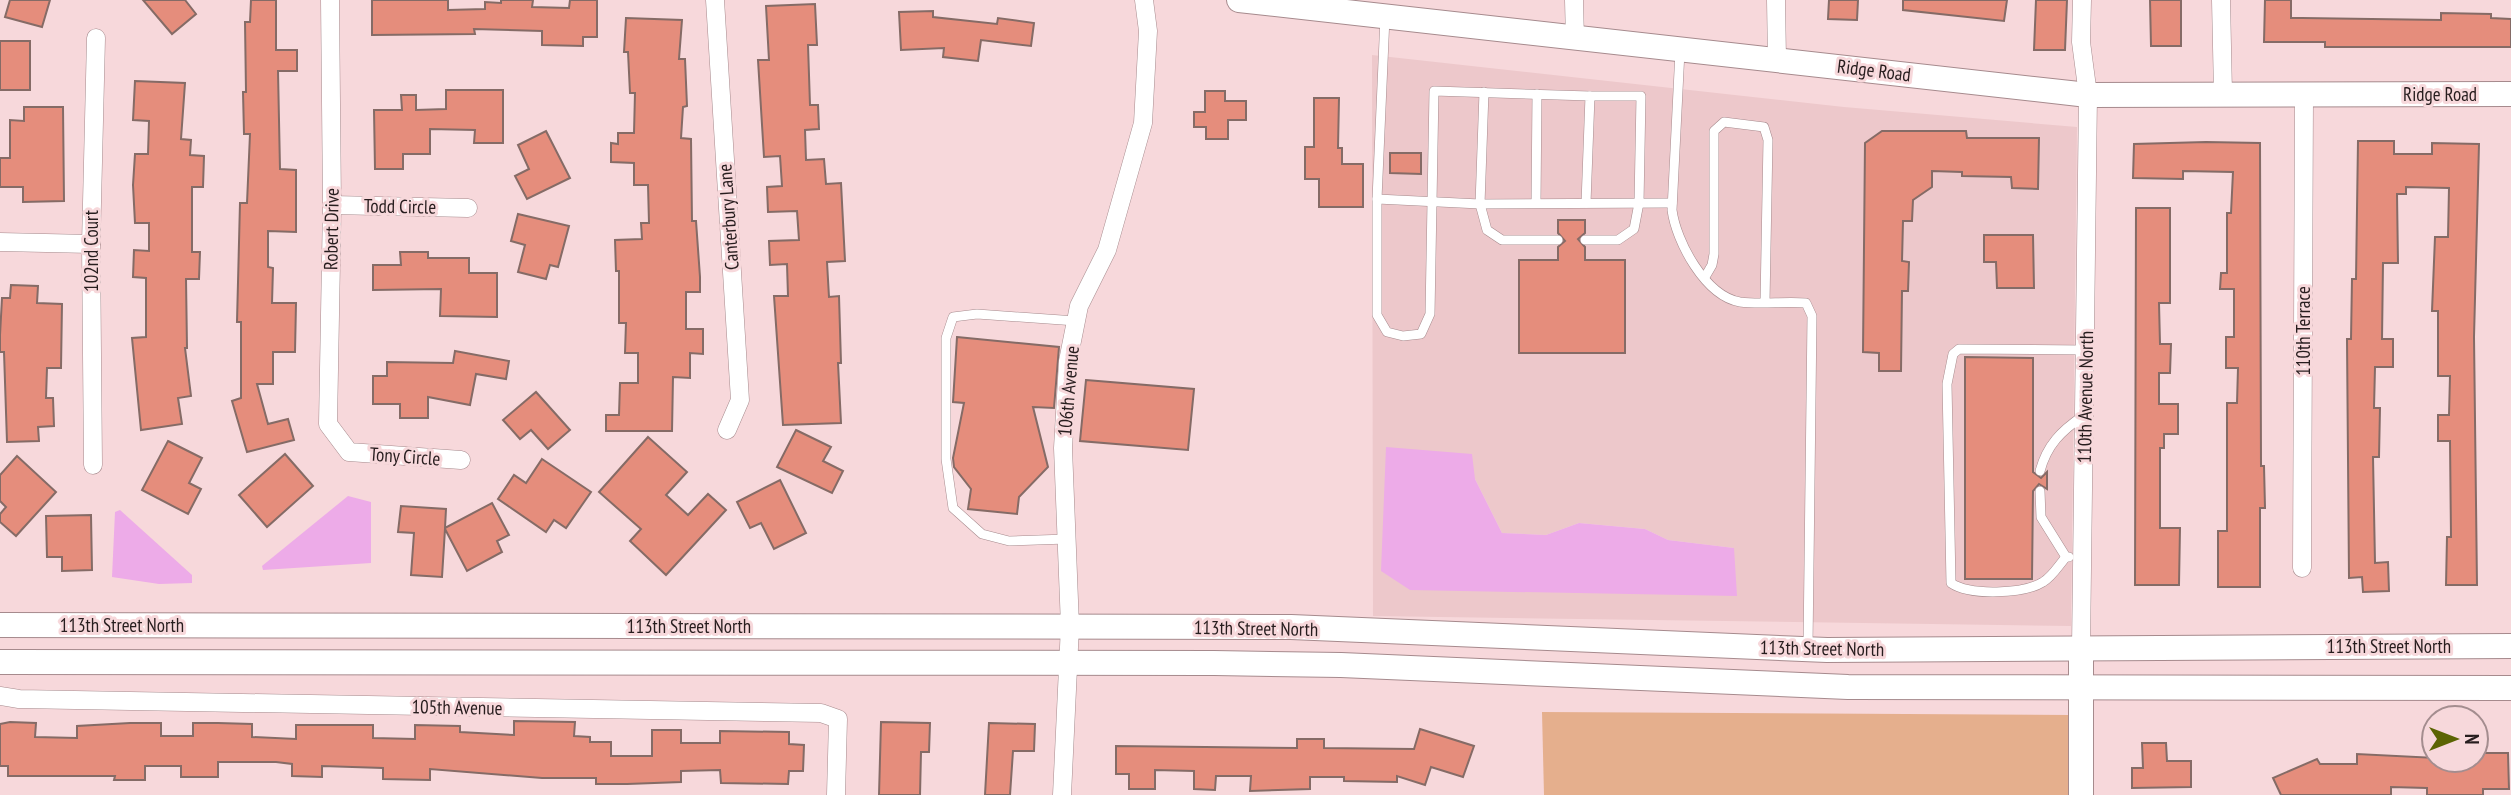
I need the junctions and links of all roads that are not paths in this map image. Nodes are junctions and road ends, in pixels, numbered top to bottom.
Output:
1 (330, 0) edge
2 (715, 0) edge
3 (1144, 0) edge
4 (1240, 0) edge
5 (1574, 0) edge
6 (1776, 0) edge
7 (2082, 0) edge
8 (2221, 0) edge
9 (1352, 6) edge
10 (1385, 16) junction
11 (96, 38) dead end
12 (1575, 40) junction
13 (1680, 50) junction
14 (1777, 59) junction
15 (1484, 92) junction
16 (2223, 93) junction
17 (1537, 94) junction
18 (2304, 94) junction
19 (2511, 94) edge
20 (2088, 95) junction
21 (1590, 96) junction
22 (1377, 199) junction
23 (1433, 202) junction
24 (1536, 203) junction
25 (1586, 203) junction
26 (1639, 203) junction
27 (1672, 203) junction
28 (1480, 204) junction
29 (332, 205) junction
30 (468, 208) dead end
31 (1558, 240) dead end
32 (1585, 240) dead end
33 (0, 242) edge
34 (90, 244) junction
35 (1705, 277) junction
36 (1765, 302) junction
37 (1076, 321) junction
38 (2085, 350) junction
39 (2084, 415) junction
40 (727, 430) dead end
41 (349, 452) joint
42 (461, 460) dead end
43 (93, 465) dead end
44 (2040, 471) dead end
45 (2040, 491) dead end
46 (1067, 539) junction
47 (2074, 556) junction
48 (2302, 568) dead end
49 (0, 625) edge
50 (1070, 626) junction
51 (2511, 646) edge
52 (2081, 647) junction
53 (1808, 650) junction
54 (0, 662) edge
55 (1068, 665) junction
56 (2511, 688) edge
57 (2081, 689) junction
58 (0, 696) edge
59 (836, 795) edge
60 (1062, 795) edge
61 (2081, 795) edge

1 - 29 street, Robert Drive
2 - 40 street, Canterbury Lane
3 - 37 street, 106th Avenue
4 - 9 main road, Ridge Road
5 - 12 street
6 - 14 street
7 - 20 street, 110th Avenue North
8 - 16 street
9 - 10 main road, Ridge Road
10 - 12 main road, Ridge Road
10 - 22 lane
11 - 34 street, 102nd Court
12 - 13 main road, Ridge Road
13 - 14 main road, Ridge Road
13 - 27 lane
14 - 20 main road, Ridge Road
15 - 17 lane
15 - 23 lane
15 - 28 lane
16 - 18 main road, Ridge Road
16 - 20 main road, Ridge Road
17 - 21 lane
17 - 24 lane
18 - 19 main road, Ridge Road
18 - 48 street, 110th Terrace
20 - 38 street, 110th Avenue North
21 - 25 lane
21 - 26 lane
22 - 23 lane
22 - 23 lane
23 - 28 lane
24 - 25 lane
24 - 28 lane
25 - 26 lane
26 - 27 lane
26 - 32 lane
27 - 35 lane
28 - 31 lane
29 - 30 street, Todd Circle
29 - 41 street, Robert Drive
33 - 34 street
34 - 43 street, 102nd Court
35 - 36 lane
35 - 36 lane
36 - 53 lane
37 - 46 street, 106th Avenue
37 - 46 lane
38 - 39 street, 110th Avenue North
38 - 47 lane
39 - 44 lane
39 - 47 street, 110th Avenue North
41 - 42 street, Tony Circle
45 - 47 lane
46 - 50 street, 106th Avenue
47 - 52 street, 110th Avenue North
49 - 50 main road, 113th Street North
50 - 53 main road, 113th Street North
50 - 55 street, 106th Avenue
51 - 52 main road, 113th Street North
52 - 53 main road, 113th Street North
52 - 57 main road, 110th Avenue North
54 - 55 main road, 113th Street North
55 - 57 main road, 113th Street North
55 - 60 street, 106th Avenue
56 - 57 main road, 113th Street North
57 - 61 main road, 110th Avenue North
58 - 59 street, 105th Avenue

